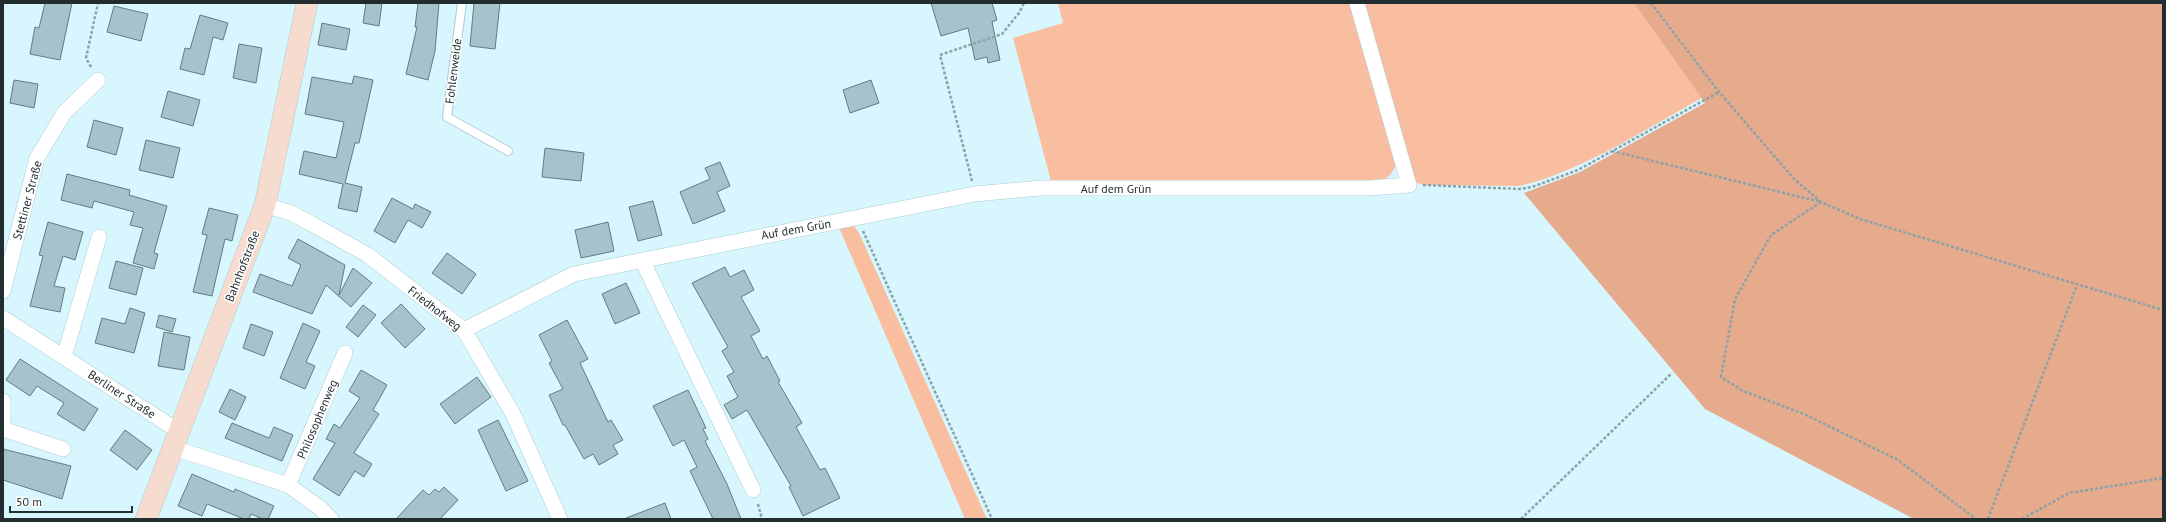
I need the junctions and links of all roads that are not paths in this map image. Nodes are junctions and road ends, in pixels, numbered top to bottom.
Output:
1 (307, 3) edge
2 (462, 3) edge
3 (1357, 3) edge
4 (98, 80) road end
5 (508, 151) dead end
6 (265, 205) junction
7 (99, 238) dead end
8 (642, 260) junction
9 (3, 292) edge
10 (3, 318) edge
11 (464, 330) junction
12 (345, 353) dead end
13 (64, 357) junction
14 (3, 401) edge
15 (177, 440) junction
16 (63, 449) dead end
17 (288, 485) junction
18 (753, 490) dead end
19 (146, 519) edge
20 (331, 519) edge
21 (560, 519) edge

1 - 6 street, Bahnhofstraße
2 - 5 lane, Fohlenweide
3 - 8 street, Auf dem Grün
4 - 9 street, Stettiner Straße
6 - 11 street, Friedhofweg
6 - 15 street, Bahnhofstraße
7 - 13 street
8 - 11 street, Auf dem Grün
8 - 18 street
10 - 13 street, Berliner Straße
11 - 21 street, Friedhofweg
12 - 17 street, Philosophenweg
13 - 15 street, Berliner Straße
14 - 16 street
15 - 17 street
15 - 19 street, Bahnhofstraße
17 - 20 street

